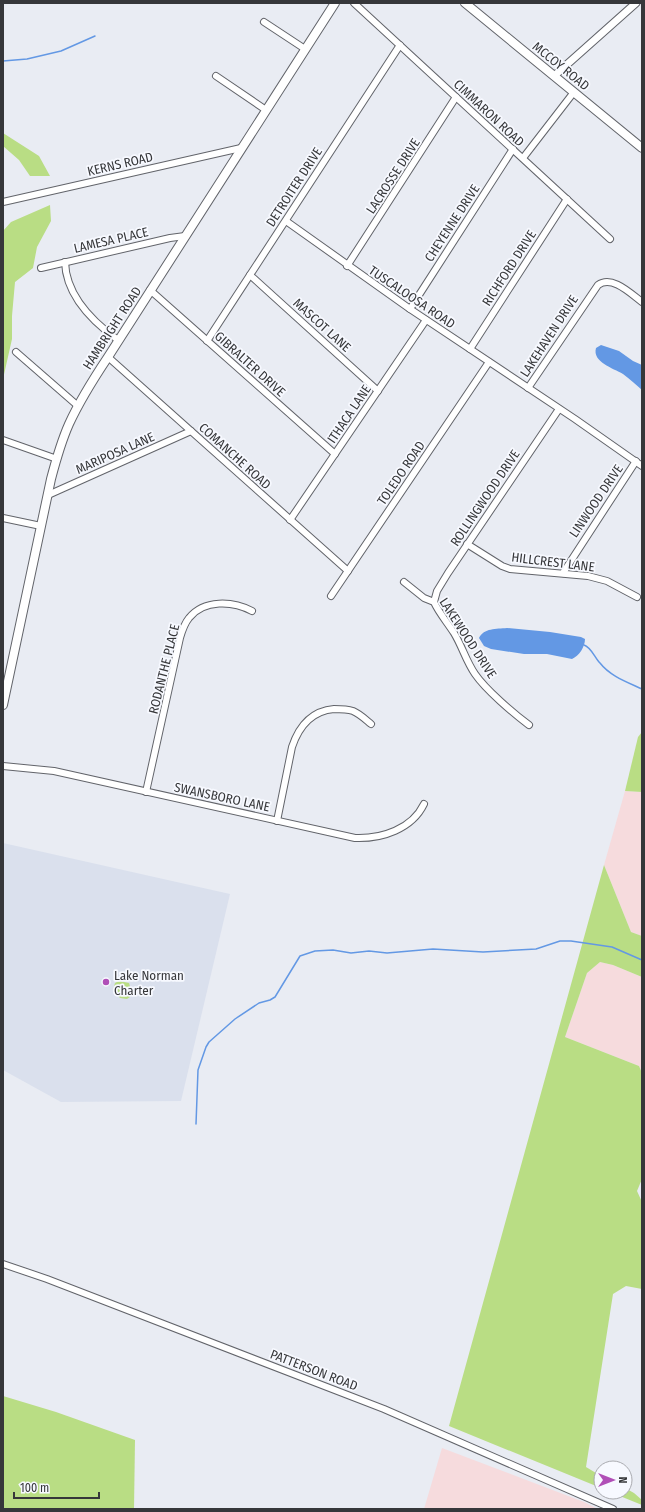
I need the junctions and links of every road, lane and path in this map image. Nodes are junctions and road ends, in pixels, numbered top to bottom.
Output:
1 (335, 3) edge
2 (354, 3) edge
3 (465, 3) edge
4 (636, 3) edge
5 (264, 22) dead end
6 (400, 45) junction
7 (305, 49) junction
8 (216, 76) dead end
9 (554, 76) junction
10 (574, 92) junction
11 (456, 97) junction
12 (266, 110) junction
13 (241, 148) junction
14 (642, 148) edge
15 (513, 150) junction
16 (523, 158) junction
17 (567, 198) junction
18 (3, 202) edge
19 (286, 221) junction
20 (185, 236) junction
21 (610, 239) dead end
22 (65, 262) junction
23 (347, 266) junction
24 (41, 268) dead end
25 (250, 275) junction
26 (150, 290) junction
27 (642, 302) edge
28 (410, 309) junction
29 (426, 320) junction
30 (118, 340) junction
31 (207, 341) junction
32 (470, 349) junction
33 (16, 352) dead end
34 (108, 357) junction
35 (489, 362) junction
36 (528, 388) junction
37 (378, 391) junction
38 (78, 406) junction
39 (559, 409) junction
40 (191, 431) junction
41 (3, 440) edge
42 (335, 454) junction
43 (57, 459) junction
44 (636, 462) junction
45 (642, 466) edge
46 (48, 495) junction
47 (3, 518) edge
48 (290, 520) junction
49 (41, 526) junction
50 (468, 544) junction
51 (348, 571) junction
52 (562, 573) junction
53 (404, 582) dead end
54 (331, 596) dead end
55 (637, 597) dead end
56 (434, 602) junction
57 (252, 611) dead end
58 (3, 705) edge
59 (371, 724) dead end
60 (529, 725) dead end
61 (3, 766) edge
62 (146, 792) junction
63 (424, 804) dead end
64 (277, 821) junction
65 (3, 1264) edge
66 (613, 1509) edge

1 - 7 main road, HAMBRIGHT ROAD
2 - 6 street, CIMMARON ROAD
3 - 9 main road, MCCOY ROAD
4 - 9 street
5 - 7 street
6 - 11 street, CIMMARON ROAD
6 - 19 street, DETROITER DRIVE
7 - 12 main road, HAMBRIGHT ROAD
8 - 12 street
9 - 10 main road, MCCOY ROAD
10 - 14 main road, MCCOY ROAD
10 - 16 street
11 - 15 street, CIMMARON ROAD
11 - 23 street, LACROSSE DRIVE
12 - 13 main road, HAMBRIGHT ROAD
13 - 18 street, KERNS ROAD
13 - 20 main road, HAMBRIGHT ROAD
15 - 16 street, CIMMARON ROAD
15 - 28 street, CHEYENNE DRIVE
16 - 17 street, CIMMARON ROAD
17 - 21 street, CIMMARON ROAD
17 - 32 street, RICHFORD DRIVE
19 - 23 street, TUSCALOOSA ROAD
19 - 25 street, DETROITER DRIVE
20 - 22 street, LAMESA PLACE
20 - 26 main road, HAMBRIGHT ROAD
22 - 24 street, LAMESA PLACE
22 - 30 street
23 - 28 street, TUSCALOOSA ROAD
25 - 31 street, DETROITER DRIVE
25 - 37 street, MASCOT LANE
26 - 30 main road, HAMBRIGHT ROAD
26 - 31 street, GIBRALTER DRIVE
27 - 36 street, LAKEHAVEN DRIVE
28 - 29 street, TUSCALOOSA ROAD
29 - 32 street, TUSCALOOSA ROAD
29 - 37 street, ITHACA LANE
30 - 34 main road, HAMBRIGHT ROAD
31 - 42 street, GIBRALTER DRIVE
32 - 35 street, TUSCALOOSA ROAD
33 - 38 street
34 - 38 main road, HAMBRIGHT ROAD
34 - 40 street, COMANCHE ROAD
35 - 36 street, TUSCALOOSA ROAD
35 - 51 street, TOLEDO ROAD
36 - 39 street, LAKEHAVEN DRIVE
37 - 42 street, ITHACA LANE
38 - 43 main road, HAMBRIGHT ROAD
39 - 44 street, LAKEHAVEN DRIVE
39 - 50 street, ROLLINGWOOD DRIVE
40 - 46 street, MARIPOSA LANE
40 - 48 street, COMANCHE ROAD
41 - 43 street
42 - 48 street, ITHACA LANE
43 - 46 main road, HAMBRIGHT ROAD
44 - 45 street, LAKEHAVEN DRIVE
44 - 52 street, LINWOOD DRIVE
46 - 49 main road, HAMBRIGHT ROAD
47 - 49 street
48 - 51 street, COMANCHE ROAD
49 - 58 main road, HAMBRIGHT ROAD
50 - 52 street, HILLCREST LANE
50 - 56 street, ROLLINGWOOD DRIVE
51 - 54 street, TOLEDO ROAD
52 - 55 street, HILLCREST LANE
53 - 56 street, LAKEWOOD DRIVE
56 - 60 street, LAKEWOOD DRIVE
57 - 62 street, RODANTHE PLACE
59 - 64 street
61 - 62 street, SWANSBORO LANE
62 - 64 street, SWANSBORO LANE
63 - 64 street, SWANSBORO LANE
65 - 66 street, PATTERSON ROAD

